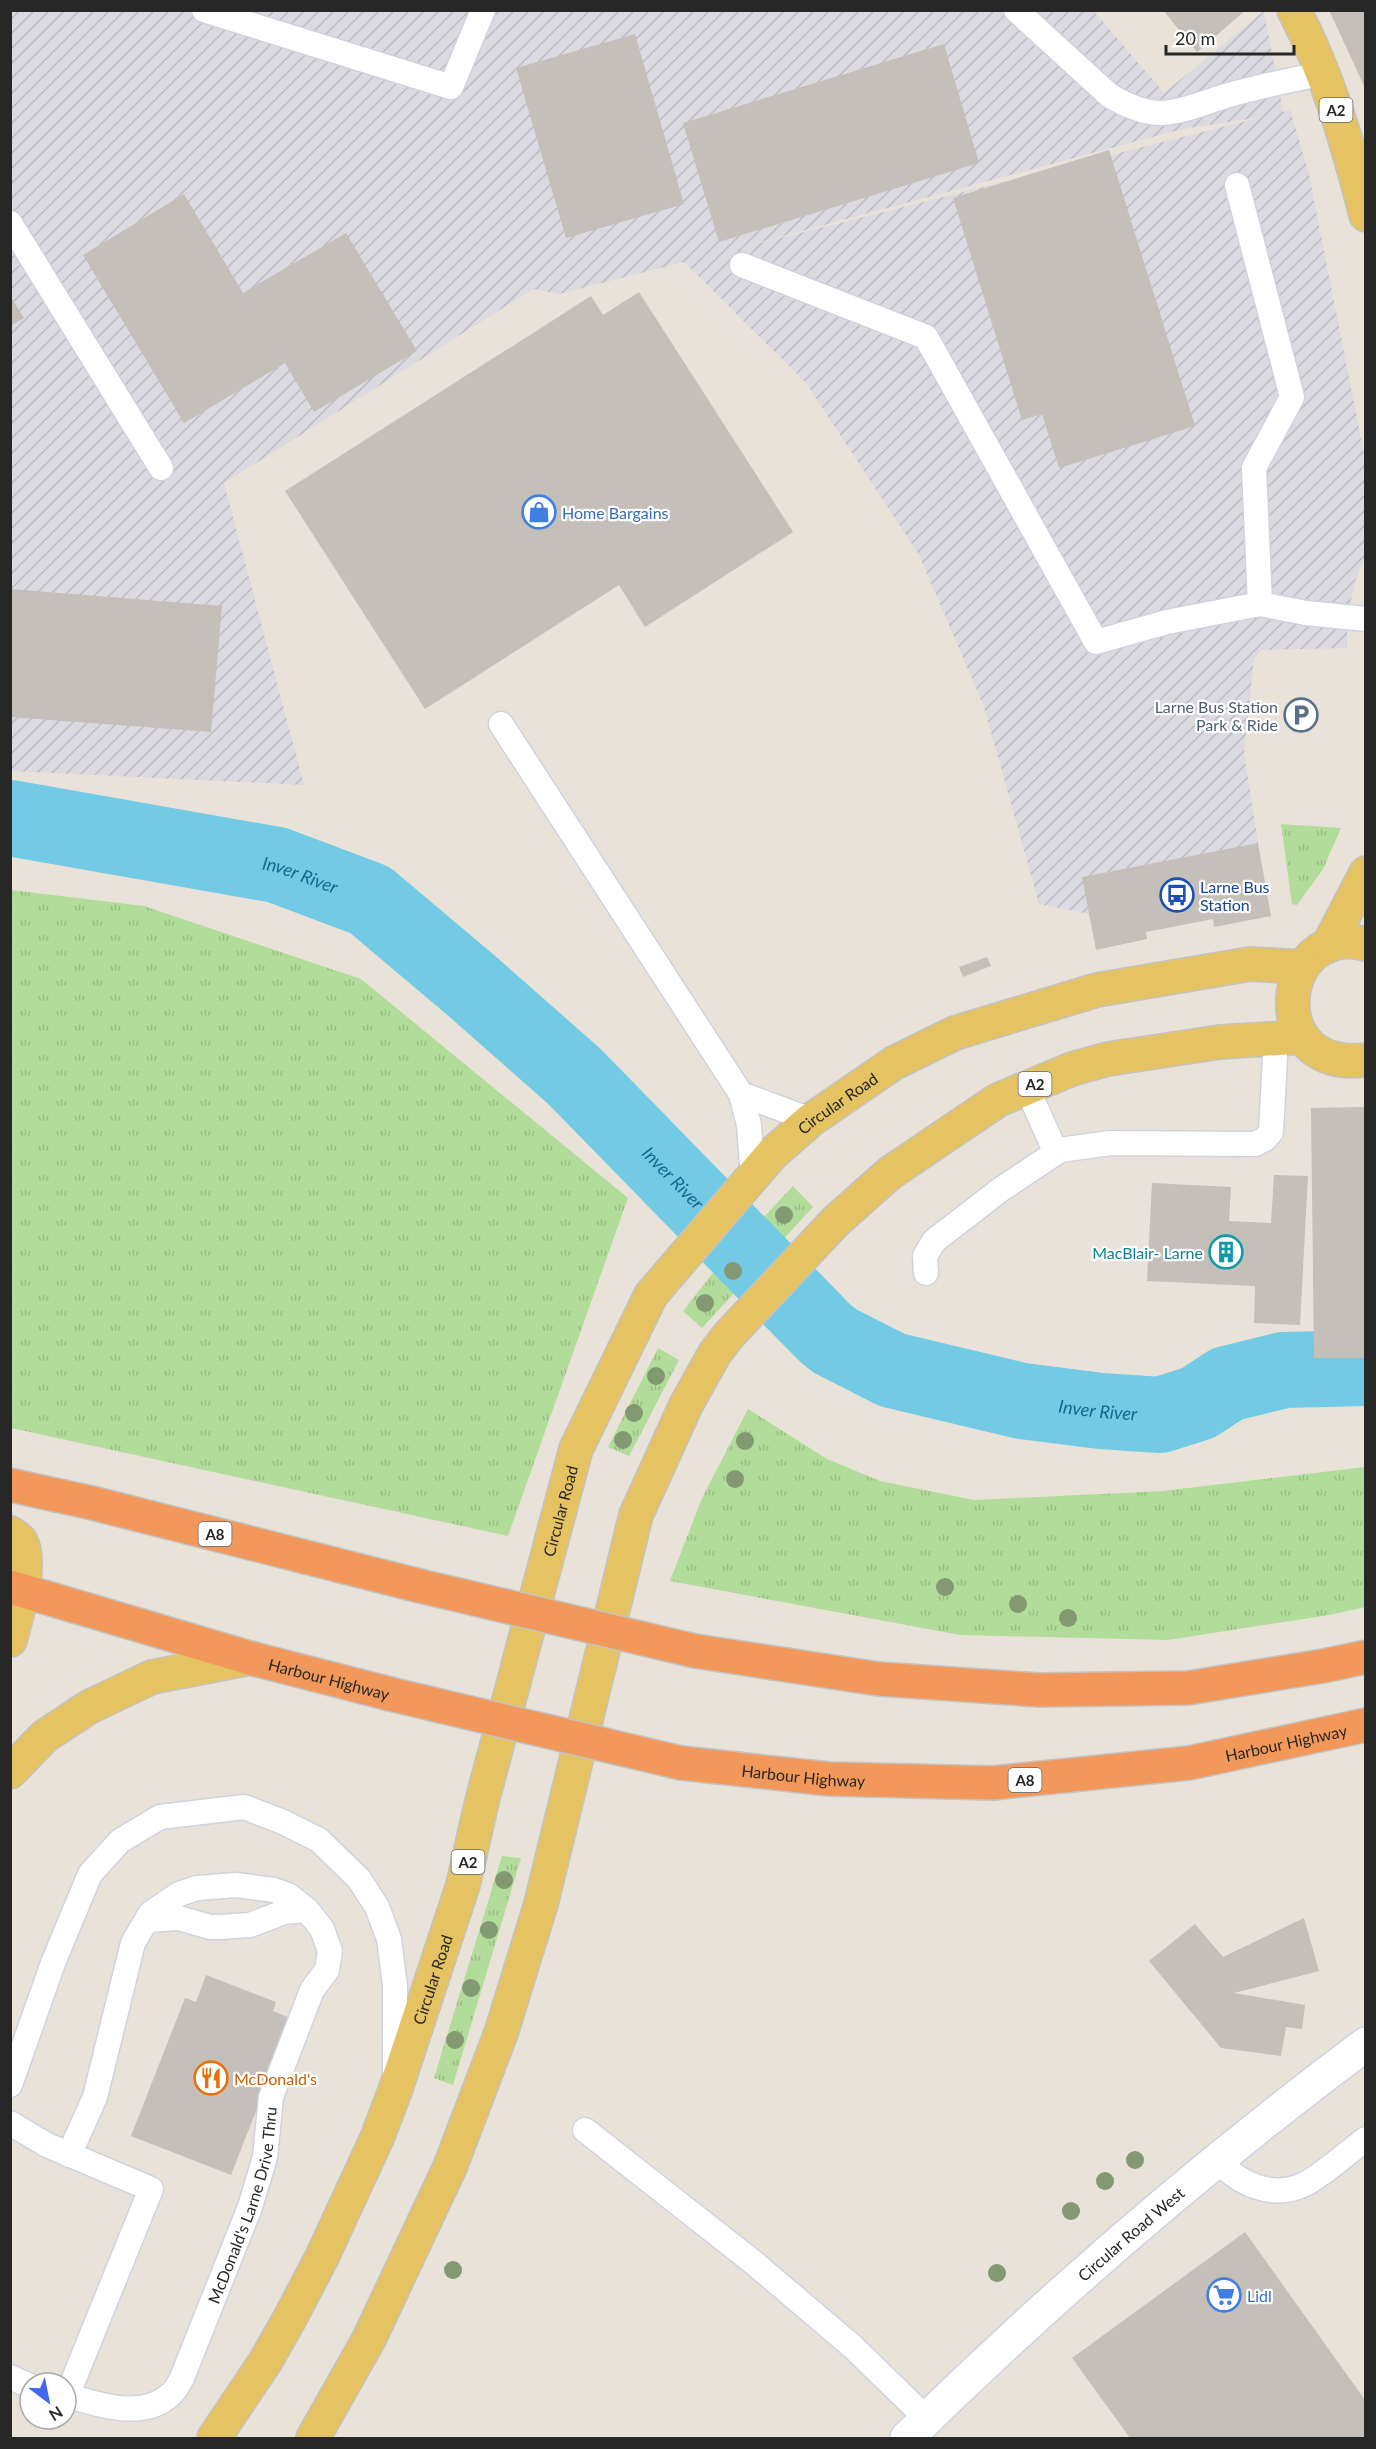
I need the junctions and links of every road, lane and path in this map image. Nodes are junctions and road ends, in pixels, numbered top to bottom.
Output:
1 (204, 10) edge
2 (483, 10) edge
3 (1016, 10) edge
4 (1294, 10) edge
5 (1324, 73) junction
6 (1237, 185) dead end
7 (1365, 215) edge
8 (10, 223) edge
9 (742, 265) dead end
10 (161, 468) dead end
11 (1260, 604) junction
12 (1365, 619) edge
13 (501, 724) dead end
14 (1365, 873) edge
15 (1365, 944) edge
16 (1328, 946) junction
17 (1302, 967) junction
18 (1289, 1038) junction
19 (1365, 1060) edge
20 (1027, 1088) junction
21 (741, 1094) junction
22 (811, 1120) junction
23 (1060, 1150) junction
24 (751, 1179) junction
25 (926, 1273) dead end
26 (10, 1485) edge
27 (10, 1533) edge
28 (17, 1589) edge
29 (10, 1640) edge
30 (1365, 1657) edge
31 (250, 1658) junction
32 (1365, 1725) edge
33 (10, 1772) edge
34 (307, 1910) junction
35 (147, 1920) junction
36 (1365, 2044) edge
37 (10, 2085) edge
38 (395, 2091) junction
39 (10, 2123) edge
40 (585, 2130) dead end
41 (1365, 2139) edge
42 (69, 2155) junction
43 (1217, 2159) junction
44 (77, 2371) edge
45 (78, 2399) edge
46 (917, 2429) edge
47 (214, 2439) edge
48 (313, 2439) edge

1 - 2 lane
3 - 5 lane
4 - 5 main road, A2
5 - 7 main road, A2
6 - 11 lane
8 - 10 lane
9 - 11 lane
11 - 12 lane
13 - 21 lane
14 - 16 main road
15 - 16 main road
16 - 17 main road
17 - 18 main road
17 - 22 main road, Circular Road / A2
18 - 19 main road
18 - 20 main road, A2
18 - 23 lane
20 - 23 lane
20 - 48 main road, A2
21 - 22 lane
21 - 24 lane
22 - 24 main road, Circular Road / A2
23 - 25 lane
24 - 38 main road, Circular Road / A2
26 - 30 highway, A8, bridge
27 - 28 main road
28 - 29 main road
28 - 31 highway, A8
31 - 32 highway, Harbour Highway / A8, bridge
31 - 33 main road
34 - 35 lane
34 - 35 lane, McDonald's Larne Drive Thru
34 - 45 lane, McDonald's Larne Drive Thru
35 - 42 lane, McDonald's Larne Drive Thru
36 - 43 street, Circular Road West
37 - 38 lane
38 - 47 main road, Circular Road / A2
39 - 42 lane
40 - 46 lane
41 - 43 lane
42 - 44 lane
43 - 46 street, Circular Road West

